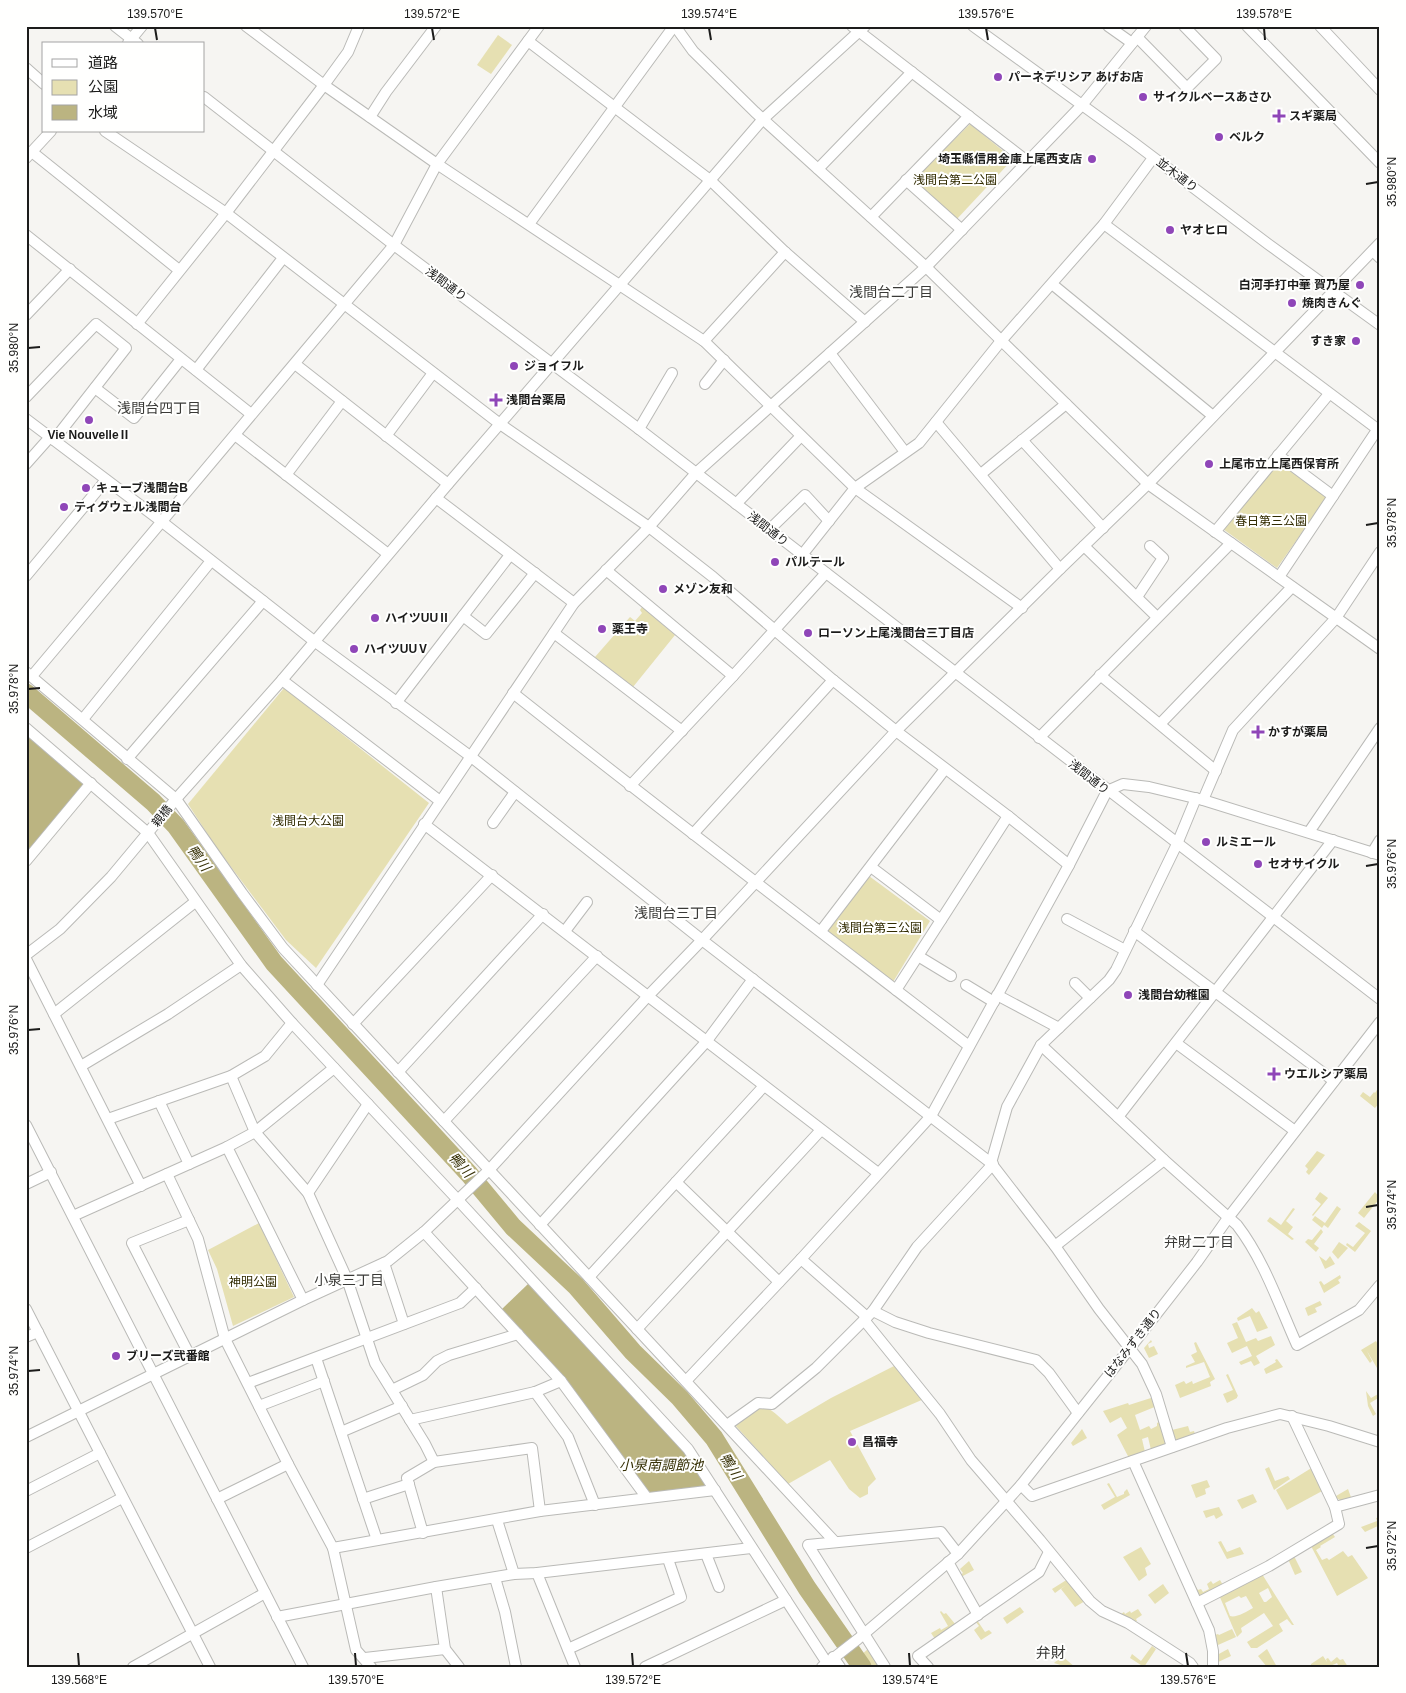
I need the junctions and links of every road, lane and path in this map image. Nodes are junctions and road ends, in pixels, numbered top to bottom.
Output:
1 (115, 26) edge
2 (142, 26) edge
3 (246, 26) edge
4 (359, 26) edge
5 (436, 26) edge
6 (539, 26) edge
7 (674, 26) edge
8 (973, 26) edge
9 (1108, 26) edge
10 (1146, 26) edge
11 (1184, 26) edge
12 (1247, 26) edge
13 (1320, 26) edge
14 (859, 28) edge
15 (1134, 40) junction
16 (528, 41) junction
17 (132, 42) edge
18 (26, 68) edge
19 (912, 72) junction
20 (42, 82) edge
21 (324, 85) junction
22 (1380, 90) edge
23 (205, 98) edge
24 (1082, 105) junction
25 (616, 108) junction
26 (969, 116) junction
27 (370, 117) junction
28 (763, 119) junction
29 (50, 132) edge
30 (105, 132) edge
31 (273, 150) junction
32 (29, 155) edge
33 (1153, 158) junction
34 (1028, 161) junction
35 (1380, 163) edge
36 (437, 164) junction
37 (818, 169) junction
38 (710, 180) junction
39 (906, 180) junction
40 (226, 213) junction
41 (871, 217) junction
42 (529, 224) junction
43 (1104, 224) junction
44 (962, 230) junction
45 (28, 239) edge
46 (394, 245) junction
47 (1377, 250) edge
48 (786, 252) junction
49 (283, 258) junction
50 (926, 267) junction
51 (70, 269) junction
52 (179, 270) junction
53 (1052, 284) junction
54 (620, 286) junction
55 (1334, 291) junction
56 (344, 305) junction
57 (26, 315) edge
58 (865, 322) junction
59 (137, 324) junction
60 (1380, 325) edge
61 (704, 341) junction
62 (1002, 341) junction
63 (830, 353) junction
64 (1274, 353) junction
65 (180, 358) junction
66 (724, 360) junction
67 (553, 363) junction
68 (294, 364) junction
69 (196, 370) junction
70 (433, 373) junction
71 (672, 373) dead end
72 (705, 384) dead end
73 (95, 388) junction
74 (1329, 394) junction
75 (26, 398) edge
76 (342, 401) junction
77 (1066, 404) junction
78 (771, 407) junction
79 (251, 414) junction
80 (1214, 416) junction
81 (26, 419) edge
82 (936, 422) junction
83 (500, 424) junction
84 (639, 429) junction
85 (1379, 431) edge
86 (235, 435) junction
87 (386, 436) junction
88 (801, 436) junction
89 (52, 439) junction
90 (1022, 440) junction
91 (905, 452) junction
92 (1278, 455) junction
93 (26, 464) edge
94 (696, 473) junction
95 (981, 474) junction
96 (286, 475) junction
97 (106, 480) junction
98 (448, 484) junction
99 (1148, 484) junction
100 (855, 488) junction
101 (1333, 496) junction
102 (436, 498) junction
103 (736, 504) junction
104 (161, 521) junction
105 (829, 521) junction
106 (649, 527) junction
107 (1103, 528) junction
108 (769, 530) junction
109 (1215, 532) junction
110 (1230, 543) junction
111 (1084, 546) junction
112 (1150, 546) dead end
113 (1380, 552) edge
114 (388, 554) junction
115 (510, 555) junction
116 (802, 555) junction
117 (211, 561) junction
118 (1060, 569) junction
119 (606, 570) junction
120 (535, 573) junction
121 (826, 573) junction
122 (26, 576) edge
123 (1279, 577) junction
124 (1292, 587) junction
125 (1137, 597) junction
126 (263, 601) junction
127 (574, 603) junction
128 (1022, 608) junction
129 (463, 616) junction
130 (1157, 617) junction
131 (1336, 618) junction
132 (775, 630) junction
133 (554, 633) junction
134 (314, 641) junction
135 (1378, 644) edge
136 (955, 672) junction
137 (29, 674) edge
138 (1100, 675) junction
139 (733, 676) junction
140 (282, 680) junction
141 (833, 680) junction
142 (513, 693) junction
143 (396, 703) junction
144 (83, 719) junction
145 (1160, 724) junction
146 (26, 728) edge
147 (1380, 728) edge
148 (682, 731) junction
149 (896, 731) junction
150 (1039, 738) junction
151 (470, 756) junction
152 (127, 759) junction
153 (945, 769) junction
154 (1216, 770) junction
155 (91, 784) junction
156 (630, 786) junction
157 (1107, 791) junction
158 (515, 792) junction
159 (176, 799) junction
160 (1199, 799) junction
161 (440, 800) junction
162 (1008, 816) junction
163 (493, 823) dead end
164 (424, 824) junction
165 (1309, 832) junction
166 (148, 833) junction
167 (693, 834) junction
168 (1333, 840) junction
169 (1380, 840) edge
170 (1177, 844) junction
171 (1376, 854) edge
172 (26, 861) edge
173 (1068, 865) junction
174 (871, 867) junction
175 (492, 875) junction
176 (755, 882) junction
177 (195, 902) junction
178 (587, 902) dead end
179 (543, 914) junction
180 (1273, 918) junction
181 (1066, 919) dead end
182 (940, 920) junction
183 (565, 931) junction
184 (821, 931) junction
185 (1134, 932) junction
186 (702, 940) junction
187 (1125, 950) junction
188 (26, 955) edge
189 (597, 956) junction
190 (918, 956) junction
191 (26, 959) edge
192 (241, 965) junction
193 (952, 976) dead end
194 (753, 979) junction
195 (1075, 983) dead end
196 (317, 985) junction
197 (966, 985) dead end
198 (896, 990) junction
199 (1215, 992) junction
200 (648, 996) junction
201 (1090, 998) junction
202 (996, 999) junction
203 (1380, 999) edge
204 (54, 1014) junction
205 (1380, 1022) edge
206 (292, 1023) junction
207 (353, 1024) junction
208 (1059, 1028) junction
209 (706, 1042) junction
210 (1176, 1043) junction
211 (1041, 1045) junction
212 (969, 1046) junction
213 (81, 1066) junction
214 (334, 1068) junction
215 (398, 1072) junction
216 (231, 1076) junction
217 (1334, 1081) junction
218 (764, 1086) junction
219 (159, 1101) junction
220 (368, 1104) junction
221 (931, 1116) junction
222 (1118, 1118) junction
223 (108, 1119) junction
224 (444, 1121) junction
225 (26, 1125) edge
226 (821, 1130) junction
227 (1295, 1131) junction
228 (256, 1132) junction
229 (228, 1147) junction
230 (1164, 1160) junction
231 (992, 1163) junction
232 (190, 1164) junction
233 (489, 1170) junction
234 (50, 1172) junction
235 (878, 1173) junction
236 (167, 1174) junction
237 (676, 1182) junction
238 (26, 1184) edge
239 (141, 1186) junction
240 (308, 1194) junction
241 (457, 1199) junction
242 (74, 1216) junction
243 (1228, 1218) junction
244 (189, 1220) junction
245 (540, 1226) junction
246 (727, 1231) junction
247 (424, 1232) junction
248 (1055, 1246) junction
249 (801, 1259) junction
250 (384, 1263) junction
251 (589, 1277) junction
252 (347, 1279) junction
253 (779, 1282) junction
254 (1380, 1285) edge
255 (476, 1288) junction
256 (303, 1300) junction
257 (26, 1310) edge
258 (868, 1316) junction
259 (404, 1324) junction
260 (637, 1329) junction
261 (38, 1332) junction
262 (518, 1334) junction
263 (26, 1337) edge
264 (367, 1338) junction
265 (225, 1339) junction
266 (1130, 1348) junction
267 (190, 1356) junction
268 (316, 1358) junction
269 (154, 1374) junction
270 (324, 1381) junction
271 (561, 1381) junction
272 (686, 1381) junction
273 (248, 1383) junction
274 (392, 1390) junction
275 (535, 1392) junction
276 (259, 1406) junction
277 (402, 1406) junction
278 (78, 1411) junction
279 (1078, 1413) junction
280 (1292, 1416) junction
281 (410, 1420) junction
282 (727, 1425) junction
283 (341, 1432) junction
284 (26, 1437) edge
285 (1380, 1442) edge
286 (1172, 1447) junction
287 (100, 1453) junction
288 (1133, 1461) junction
289 (434, 1462) junction
290 (288, 1464) junction
291 (409, 1484) junction
292 (1022, 1485) junction
293 (716, 1490) junction
294 (26, 1492) edge
295 (1380, 1495) edge
296 (122, 1498) junction
297 (647, 1498) junction
298 (217, 1499) junction
299 (363, 1499) junction
300 (1008, 1501) junction
301 (595, 1504) junction
302 (1335, 1507) junction
303 (540, 1511) junction
304 (497, 1520) junction
305 (422, 1532) junction
306 (378, 1540) junction
307 (835, 1542) junction
308 (26, 1548) edge
309 (333, 1548) junction
310 (751, 1548) junction
311 (1049, 1552) junction
312 (706, 1554) junction
313 (958, 1554) junction
314 (668, 1558) junction
315 (948, 1562) junction
316 (537, 1573) junction
317 (514, 1574) junction
318 (495, 1578) junction
319 (436, 1587) junction
320 (719, 1587) dead end
321 (265, 1593) junction
322 (786, 1600) junction
323 (1197, 1602) junction
324 (346, 1603) junction
325 (978, 1615) junction
326 (277, 1617) junction
327 (192, 1634) junction
328 (861, 1636) junction
329 (444, 1649) junction
330 (568, 1649) junction
331 (830, 1660) edge
332 (368, 1662) edge
333 (133, 1667) edge
334 (210, 1667) edge
335 (303, 1667) edge
336 (459, 1667) edge
337 (516, 1667) edge
338 (575, 1667) edge
339 (645, 1667) edge
340 (840, 1667) edge
341 (885, 1667) edge
342 (928, 1667) edge
343 (1193, 1667) edge
344 (1214, 1667) edge

1 - 17 street
2 - 17 street
3 - 21 street
4 - 21 street
5 - 27 street
6 - 16 street
7 - 25 street
7 - 28 street
8 - 24 street, 並木通り
9 - 15 street
10 - 15 street
11 - 15 street
12 - 35 street
13 - 22 street
14 - 19 street
14 - 28 street, 親橋
15 - 24 street
16 - 25 street
16 - 36 street
18 - 20 street
19 - 26 street
19 - 37 street
21 - 27 street
21 - 31 street
23 - 31 street, 浅間通り
24 - 33 street, 並木通り
24 - 34 street
25 - 38 street
25 - 42 street
26 - 34 street
26 - 39 street
27 - 36 street
28 - 37 street
28 - 38 street, 親橋
29 - 32 street
30 - 40 street
31 - 40 street
31 - 46 street, 浅間通り
32 - 52 street
33 - 43 street
33 - 55 street, 並木通り
34 - 44 street
36 - 42 street
36 - 46 street
37 - 41 street
38 - 48 street
38 - 54 street, 親橋
39 - 41 street
39 - 44 street
40 - 49 street
40 - 52 street
41 - 50 street
42 - 54 street
43 - 53 street
43 - 64 street
44 - 50 street
45 - 51 street
46 - 56 street
46 - 67 street, 浅間通り
47 - 55 street
48 - 58 street
48 - 61 street
49 - 56 street
49 - 69 street
50 - 58 street
50 - 62 street
51 - 57 street
51 - 59 street
52 - 59 street
53 - 62 street
53 - 80 street
54 - 61 street
54 - 67 street, 親橋
55 - 60 street, 並木通り
55 - 64 street
56 - 68 street
56 - 70 street
58 - 63 street
59 - 65 street
61 - 66 street
62 - 77 street
62 - 82 street
63 - 78 street
63 - 91 street
64 - 74 street
64 - 80 street
65 - 69 street
65 - 73 street
66 - 72 street
66 - 78 street
67 - 83 street, 親橋
67 - 84 street, 浅間通り
68 - 76 street
68 - 79 street
69 - 79 street
70 - 83 street
70 - 87 street
71 - 84 street
73 - 75 street
73 - 89 street
74 - 85 street
74 - 92 street
76 - 87 street
76 - 96 street
77 - 90 street
77 - 99 street
78 - 88 street
78 - 94 street
79 - 86 street
80 - 99 street
81 - 89 street
82 - 91 street
82 - 95 street
83 - 98 street, 親橋
83 - 106 street
84 - 94 street, 浅間通り
85 - 101 street
86 - 96 street
86 - 104 street
87 - 98 street
88 - 100 street
88 - 103 street
89 - 93 street
89 - 97 street
90 - 95 street
90 - 107 street
91 - 100 street
92 - 101 street
92 - 109 street
94 - 103 street, 浅間通り
94 - 106 street
95 - 118 street
96 - 114 street
97 - 104 street
97 - 122 street
98 - 102 street, 親橋
99 - 107 street
99 - 109 street
100 - 105 street
100 - 128 street
101 - 123 street
102 - 114 street, 親橋
102 - 115 street
103 - 108 street, 浅間通り
104 - 117 street
104 - 137 street
105 - 108 street
105 - 116 street
106 - 119 street
106 - 132 street
107 - 111 street
108 - 116 street, 浅間通り
109 - 110 street
110 - 123 street
110 - 130 street
111 - 118 street
111 - 125 street
112 - 125 street
113 - 131 street
114 - 134 street, 親橋
115 - 120 street
115 - 129 street
116 - 121 street, 浅間通り
117 - 126 street
117 - 144 street
118 - 128 street
119 - 127 street
119 - 139 street
120 - 127 street
120 - 129 street
121 - 132 street
121 - 136 street, 浅間通り
123 - 124 street
124 - 131 street
124 - 145 street
125 - 130 street
126 - 134 street
126 - 152 street
127 - 133 street
128 - 136 street
129 - 143 street
130 - 138 street
131 - 135 street
131 - 154 street
132 - 139 street
132 - 141 street
133 - 142 street
133 - 148 street
134 - 140 street, 親橋
134 - 143 street
136 - 149 street
136 - 150 street, 浅間通り
137 - 144 street
138 - 145 street
138 - 150 street
139 - 148 street
140 - 159 street, 親橋
140 - 161 street
141 - 149 street
141 - 167 street
142 - 151 street
142 - 156 street
143 - 151 street
144 - 152 street
145 - 154 street
146 - 155 street
147 - 165 street
148 - 156 street
149 - 153 street
149 - 176 street
150 - 157 street, 浅間通り
151 - 158 street
151 - 161 street
152 - 159 street
153 - 162 street
153 - 174 street
154 - 160 street
155 - 166 street
155 - 172 street
156 - 167 street
157 - 160 street
157 - 170 street, 浅間通り
157 - 173 street
158 - 163 street
158 - 186 street
159 - 166 street, 親橋
159 - 196 street
160 - 165 street
160 - 170 street
161 - 164 street
162 - 173 street
162 - 182 street
164 - 175 street
164 - 196 street
165 - 168 street
166 - 177 street
166 - 188 street, 親橋
167 - 176 street
168 - 171 street
168 - 180 street
169 - 171 street
170 - 180 street, 浅間通り
170 - 185 street
173 - 202 street
174 - 182 street
174 - 184 street
175 - 179 street
175 - 207 street
176 - 184 street
176 - 186 street
177 - 192 street
177 - 204 street
178 - 183 street
179 - 183 street
179 - 215 street
180 - 199 street
180 - 203 street, 浅間通り
181 - 187 street
182 - 190 street
183 - 189 street
184 - 198 street
185 - 187 street
185 - 199 street
186 - 194 street
186 - 200 street
187 - 201 street
189 - 200 street
189 - 224 street
190 - 193 street
190 - 198 street
191 - 204 street
192 - 206 street
192 - 213 street
194 - 209 street
194 - 221 street
195 - 201 street
196 - 207 street
197 - 202 street
198 - 212 street
199 - 210 street
199 - 217 street
200 - 209 street
200 - 233 street
201 - 208 street
202 - 208 street
202 - 212 street
204 - 213 street
205 - 217 street, はなみずき通り
206 - 214 street
206 - 216 street
207 - 215 street
208 - 211 street
209 - 218 street
209 - 245 street
210 - 222 street
210 - 227 street
211 - 222 street
211 - 231 street
212 - 221 street
213 - 223 street
214 - 220 street
214 - 228 street
215 - 224 street
216 - 219 street
216 - 228 street
217 - 227 street, はなみずき通り
218 - 226 street
218 - 237 street
219 - 223 street
219 - 232 street
220 - 240 street
220 - 241 street
221 - 231 street
221 - 235 street
222 - 230 street
223 - 239 street
224 - 233 street
225 - 234 street
226 - 235 street
226 - 246 street
227 - 243 street, はなみずき通り
228 - 229 street
228 - 240 street
229 - 232 street
229 - 256 street
230 - 243 street
230 - 248 street
231 - 248 street
231 - 258 street
232 - 236 street
233 - 241 street
233 - 245 street
234 - 238 street
234 - 242 street
235 - 249 street
236 - 239 street
236 - 244 street
237 - 246 street
237 - 251 street
239 - 242 street
240 - 252 street
241 - 247 street
241 - 293 street
242 - 269 street
243 - 254 street
243 - 266 street, はなみずき通り
244 - 265 street
244 - 267 street
245 - 251 street
246 - 253 street
246 - 260 street
247 - 250 street
247 - 255 street
248 - 266 street
249 - 253 street
249 - 258 street
250 - 252 street
250 - 259 street
251 - 260 street
252 - 256 street
252 - 264 street
253 - 272 street
255 - 259 street
255 - 262 street
256 - 265 street
257 - 261 street
258 - 279 street
258 - 282 street
258 - 300 street
259 - 264 street
260 - 272 street
261 - 263 street
261 - 278 street
262 - 271 street
262 - 274 street
264 - 268 street
264 - 274 street
265 - 267 street
265 - 273 street
266 - 279 street, はなみずき通り
266 - 286 street
267 - 269 street
268 - 270 street
268 - 273 street
269 - 278 street
269 - 298 street
270 - 276 street
270 - 283 street
271 - 275 street
271 - 297 street
272 - 282 street
273 - 276 street
274 - 277 street
275 - 281 street
275 - 301 street
276 - 290 street
277 - 281 street
277 - 283 street
278 - 284 street
278 - 287 street
279 - 292 street, はなみずき通り
280 - 285 street
280 - 286 street
280 - 302 street
281 - 289 street
282 - 307 street
283 - 299 street
286 - 288 street
287 - 294 street
287 - 296 street
288 - 292 street
288 - 323 street
289 - 291 street
289 - 303 street
290 - 298 street
290 - 309 street
291 - 299 street
291 - 305 street
292 - 300 street, はなみずき通り
293 - 297 street
293 - 310 street
295 - 302 street
296 - 308 street
296 - 327 street
297 - 301 street
298 - 321 street
299 - 306 street
300 - 311 street
300 - 313 street, はなみずき通り
301 - 303 street
302 - 323 street
303 - 304 street
304 - 305 street
304 - 317 street
305 - 306 street
306 - 309 street
307 - 313 street
307 - 328 street
309 - 324 street
310 - 312 street
310 - 322 street
311 - 325 street
311 - 343 street
312 - 314 street
312 - 320 street
313 - 315 street, はなみずき通り
314 - 316 street
314 - 330 street
315 - 325 street
315 - 328 street, はなみずき通り
316 - 317 street
316 - 330 street
317 - 318 street
318 - 319 street
318 - 337 street
319 - 324 street
319 - 329 street
321 - 326 street
321 - 327 street
322 - 331 street
322 - 339 street
323 - 344 street
324 - 326 street
324 - 332 street
325 - 342 street
326 - 335 street
327 - 333 street
327 - 334 street
328 - 331 street, はなみずき通り
328 - 341 street
329 - 332 street
329 - 336 street
330 - 338 street
331 - 340 street

